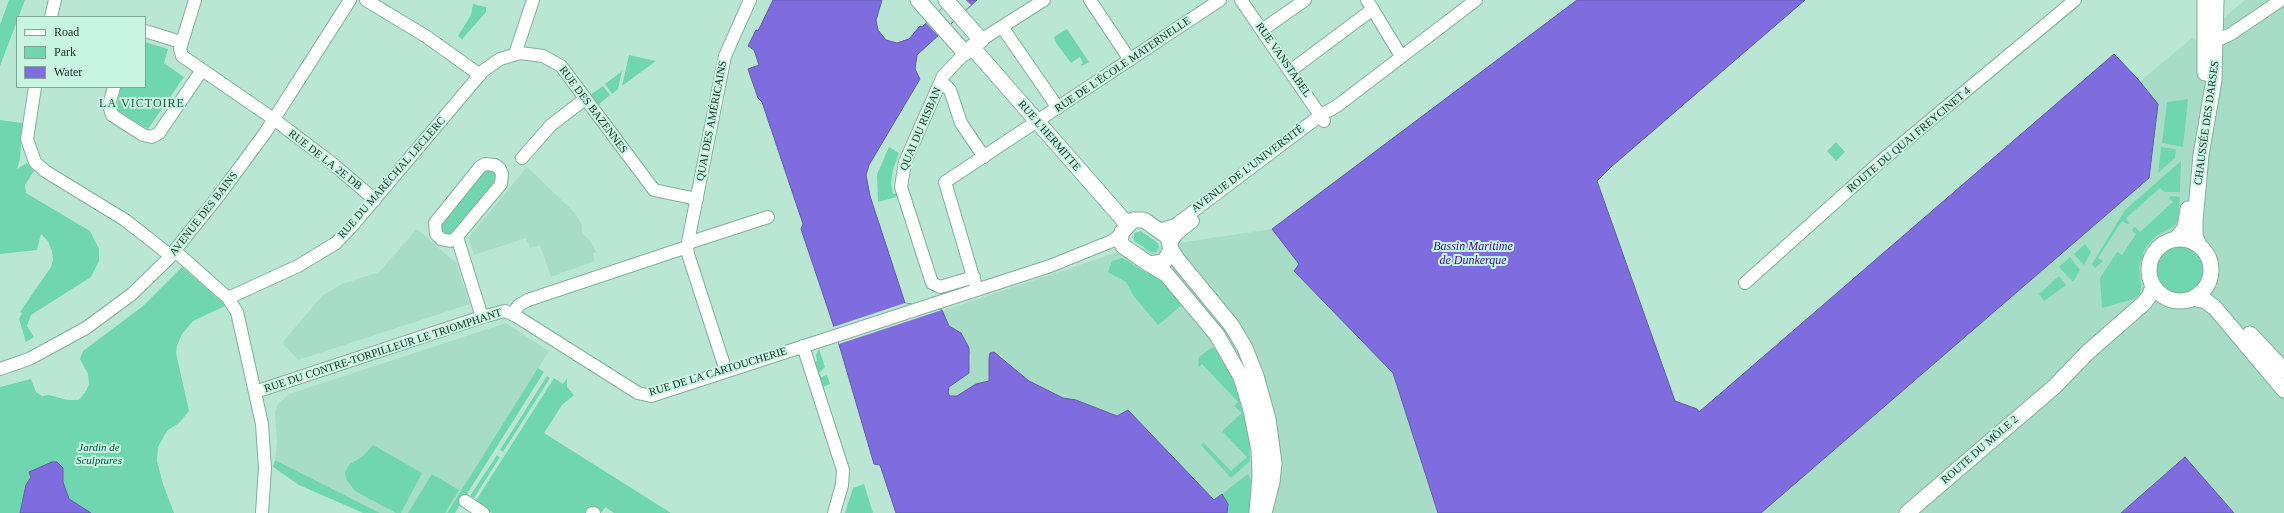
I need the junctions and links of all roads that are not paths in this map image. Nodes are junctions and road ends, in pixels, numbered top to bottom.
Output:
1 (55, 0) edge
2 (194, 0) edge
3 (350, 0) edge
4 (366, 0) edge
5 (534, 0) edge
6 (750, 0) edge
7 (918, 0) edge
8 (946, 0) edge
9 (1044, 0) edge
10 (1090, 0) edge
11 (1220, 0) edge
12 (1305, 0) edge
13 (1476, 0) edge
14 (2075, 0) edge
15 (2205, 0) edge
16 (2216, 0) edge
17 (2283, 0) edge
18 (1246, 2) edge
19 (1370, 5) edge
20 (51, 16) edge
21 (1002, 27) junction
22 (1262, 30) junction
23 (146, 31) edge
24 (181, 42) junction
25 (2211, 43) junction
26 (973, 47) junction
27 (515, 54) junction
28 (1402, 56) junction
29 (1130, 60) junction
30 (202, 70) junction
31 (1290, 71) junction
32 (480, 75) junction
33 (941, 81) junction
34 (35, 88) edge
35 (114, 88) edge
36 (585, 99) junction
37 (1058, 108) junction
38 (1322, 118) junction
39 (274, 120) junction
40 (1037, 122) junction
41 (984, 157) junction
42 (522, 158) dead end
43 (375, 200) junction
44 (696, 200) junction
45 (768, 217) dead end
46 (1124, 229) junction
47 (1160, 230) junction
48 (457, 237) junction
49 (2176, 239) junction
50 (687, 245) junction
51 (2199, 245) junction
52 (1171, 246) junction
53 (1126, 250) junction
54 (173, 253) junction
55 (1149, 264) junction
56 (1050, 266) junction
57 (974, 277) junction
58 (2210, 278) junction
59 (1745, 283) dead end
60 (2153, 286) junction
61 (977, 290) junction
62 (228, 298) junction
63 (2193, 298) junction
64 (2177, 301) junction
65 (513, 314) junction
66 (482, 317) junction
67 (803, 346) junction
68 (0, 369) edge
69 (2284, 370) edge
70 (726, 371) junction
71 (2054, 387) junction
72 (2284, 390) edge
73 (255, 392) junction
74 (465, 501) dead end
75 (262, 513) edge
76 (483, 513) edge
77 (834, 513) edge
78 (1257, 513) edge
79 (1264, 513) edge
80 (1907, 513) edge

1 - 20 street
2 - 24 street
3 - 39 street, AVENUE DES BAINS
4 - 32 street
5 - 27 street
6 - 44 street, QUAI DES AMÉRICAINS
7 - 26 main road
8 - 26 main road
9 - 21 street, QUAI DU RISBAN
10 - 29 street
11 - 29 street, RUE DE L'ÉCOLE MATERNELLE
12 - 22 street
13 - 28 street, AVENUE DE L'UNIVERSITÉ
14 - 59 street, ROUTE DU QUAI FREYCINET 4
15 - 25 main road, CHAUSSÉE DES DARSES
16 - 25 main road, CHAUSSÉE DES DARSES
17 - 25 street
18 - 22 street, RUE VANSTABEL
19 - 28 street
19 - 31 street
21 - 26 street, QUAI DU RISBAN
21 - 37 street
22 - 31 street, RUE VANSTABEL
23 - 24 street
24 - 30 street, RUE DE LA 2E DB
25 - 49 main road, CHAUSSÉE DES DARSES
25 - 51 main road, CHAUSSÉE DES DARSES
26 - 33 street, QUAI DU RISBAN
26 - 40 main road, RUE L'HERMITTE
27 - 32 street, RUE DES BAZENNES
27 - 36 street, RUE DES BAZENNES
28 - 38 street, AVENUE DE L'UNIVERSITÉ
29 - 37 street, RUE DE L'ÉCOLE MATERNELLE
30 - 35 street
30 - 39 street, RUE DE LA 2E DB
31 - 38 street, RUE VANSTABEL
32 - 43 street, RUE DU MARÉCHAL LECLERC
33 - 41 street
33 - 57 street, QUAI DU RISBAN
34 - 54 street
36 - 42 street
36 - 44 street, RUE DES BAZENNES
37 - 40 street, RUE DE L'ÉCOLE MATERNELLE
38 - 47 street, AVENUE DE L'UNIVERSITÉ
38 - 52 street, AVENUE DE L'UNIVERSITÉ
39 - 43 street, RUE DE LA 2E DB
39 - 54 street, AVENUE DES BAINS
40 - 41 street, RUE DE L'ÉCOLE MATERNELLE
40 - 46 main road, RUE L'HERMITTE
41 - 57 street, RUE DE L'ÉCOLE MATERNELLE
43 - 62 street, RUE DU MARÉCHAL LECLERC
44 - 50 street, QUAI DES AMÉRICAINS
45 - 50 street, RUE DU CONTRE-TORPILLEUR LE TRIOMPHANT
46 - 47 main road
46 - 53 main road
46 - 56 street
47 - 52 main road
48 - 48 street
48 - 66 street
49 - 51 main road
49 - 60 main road
50 - 65 street, RUE DU CONTRE-TORPILLEUR LE TRIOMPHANT
50 - 70 street
51 - 58 main road
52 - 55 main road
52 - 79 main road
53 - 55 main road
53 - 56 street
54 - 62 street
54 - 68 street, AVENUE DES BAINS
55 - 78 main road
56 - 61 street, RUE DE LA CARTOUCHERIE
57 - 61 street
58 - 63 main road
58 - 69 main road
60 - 64 main road
60 - 71 main road, ROUTE DU MÔLE 2
61 - 67 street, RUE DE LA CARTOUCHERIE
62 - 73 street
63 - 64 main road
63 - 72 main road
64 - 71 main road, ROUTE DU MÔLE 2
65 - 66 street, RUE DU CONTRE-TORPILLEUR LE TRIOMPHANT
65 - 70 street, RUE DE LA CARTOUCHERIE
66 - 73 street, RUE DU CONTRE-TORPILLEUR LE TRIOMPHANT
67 - 70 street, RUE DE LA CARTOUCHERIE
67 - 77 street
71 - 80 main road, ROUTE DU MÔLE 2
73 - 75 street
74 - 76 street

